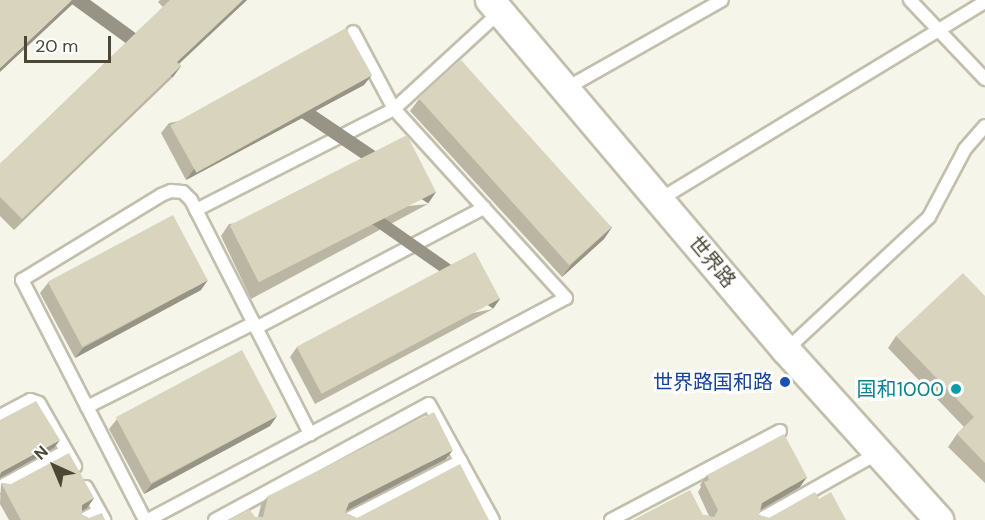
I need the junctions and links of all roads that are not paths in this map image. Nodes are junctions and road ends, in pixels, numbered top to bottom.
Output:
1 (722, 0) edge
2 (910, 0) edge
3 (985, 2) edge
4 (495, 6) edge
5 (938, 29) junction
6 (353, 32) dead end
7 (985, 79) edge
8 (565, 88) junction
9 (394, 109) junction
10 (985, 126) edge
11 (659, 200) junction
12 (484, 208) junction
13 (196, 210) junction
14 (255, 325) junction
15 (786, 350) junction
16 (87, 407) junction
17 (0, 416) edge
18 (780, 431) dead end
19 (310, 434) junction
20 (66, 451) junction
21 (878, 453) junction
22 (461, 461) junction
23 (0, 487) edge
24 (244, 504) junction
25 (101, 516) edge
26 (928, 517) edge
27 (488, 518) edge
28 (82, 520) edge
29 (146, 520) edge
30 (215, 520) edge
31 (252, 520) edge
32 (346, 520) edge
33 (611, 520) edge
34 (759, 520) edge

1 - 8 lane
2 - 5 lane
3 - 5 lane
4 - 8 street, 世界路
4 - 9 lane
5 - 7 lane
5 - 11 lane
6 - 9 lane
8 - 11 street, 世界路
9 - 12 lane
9 - 13 lane
10 - 15 lane
11 - 15 street, 世界路
12 - 14 lane
12 - 19 lane
13 - 14 lane
13 - 16 lane
14 - 16 lane
14 - 19 lane
15 - 21 street, 世界路
16 - 29 lane
17 - 20 lane
18 - 33 lane
19 - 29 lane
20 - 23 lane
20 - 25 lane
21 - 26 street, 世界路
21 - 34 lane
22 - 24 lane
22 - 27 lane
22 - 32 lane
24 - 30 lane
24 - 31 lane
25 - 28 lane

